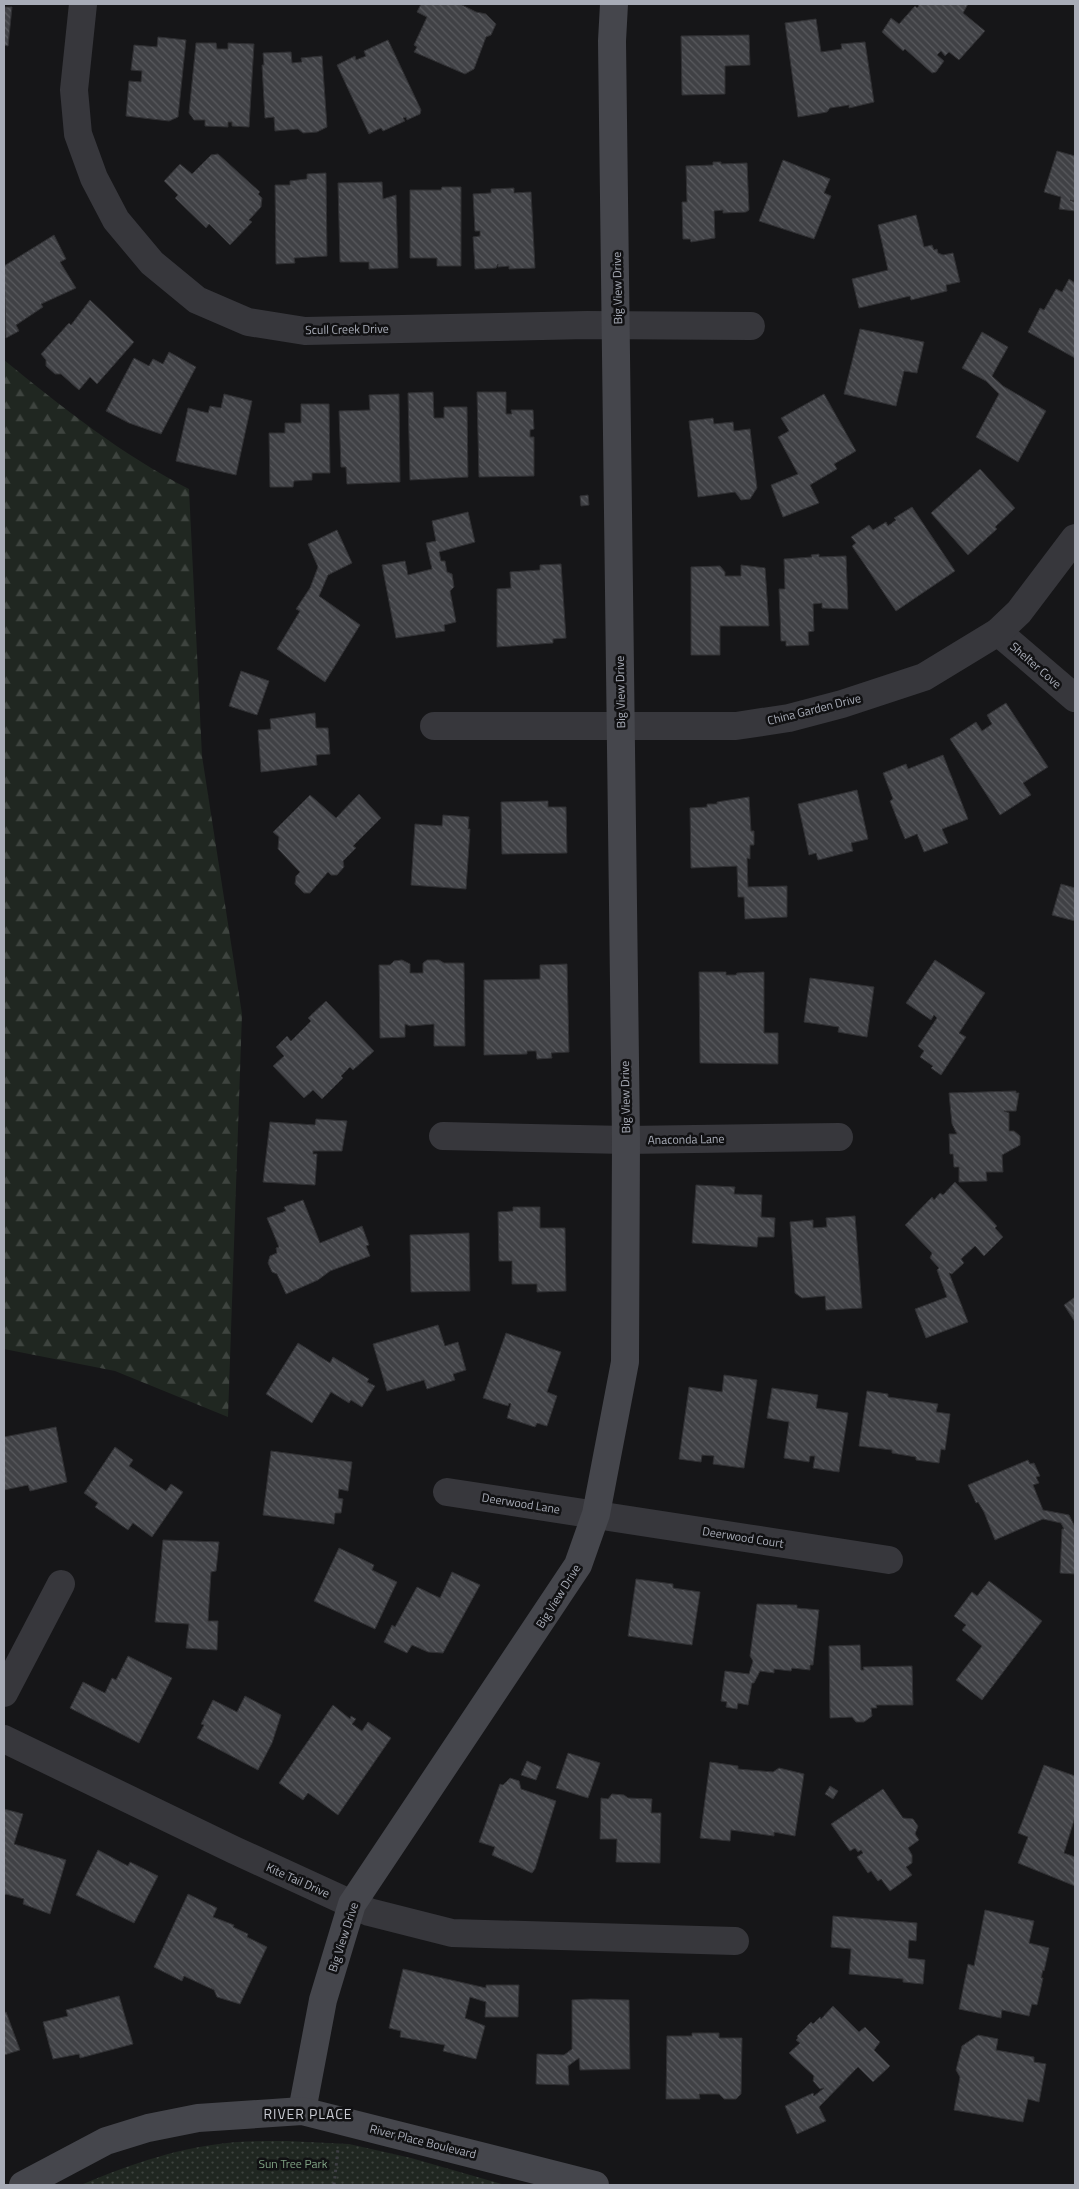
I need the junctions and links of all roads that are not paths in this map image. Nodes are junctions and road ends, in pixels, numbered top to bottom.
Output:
1 (83, 4) edge
2 (614, 4) edge
3 (617, 325) junction
4 (751, 326) dead end
5 (1075, 538) edge
6 (998, 632) junction
7 (1075, 698) edge
8 (620, 725) junction
9 (434, 726) dead end
10 (443, 1136) dead end
11 (839, 1137) dead end
12 (626, 1140) junction
13 (447, 1492) dead end
14 (596, 1514) junction
15 (889, 1560) dead end
16 (61, 1584) dead end
17 (4, 1693) edge
18 (4, 1739) edge
19 (352, 1904) junction
20 (735, 1941) dead end
21 (302, 2111) junction
22 (23, 2185) edge
23 (595, 2185) edge

1 - 3 street, Scull Creek Drive
2 - 3 street, Big View Drive
3 - 4 street, Scull Creek Drive
3 - 8 street, Big View Drive
5 - 6 street, China Garden Drive
6 - 7 street, Shelter Cove
6 - 8 street, China Garden Drive
8 - 9 street, China Garden Drive
8 - 12 street, Big View Drive
10 - 12 street, Anaconda Lane
11 - 12 street, Anaconda Lane
12 - 14 street, Big View Drive
13 - 14 street, Deerwood Lane
14 - 15 street, Deerwood Court
14 - 19 street, Big View Drive
16 - 17 street
18 - 19 street, Kite Tail Drive
19 - 20 street, Kite Tail Drive
19 - 21 street, Big View Drive
21 - 22 street, River Place Boulevard
21 - 23 street, River Place Boulevard

